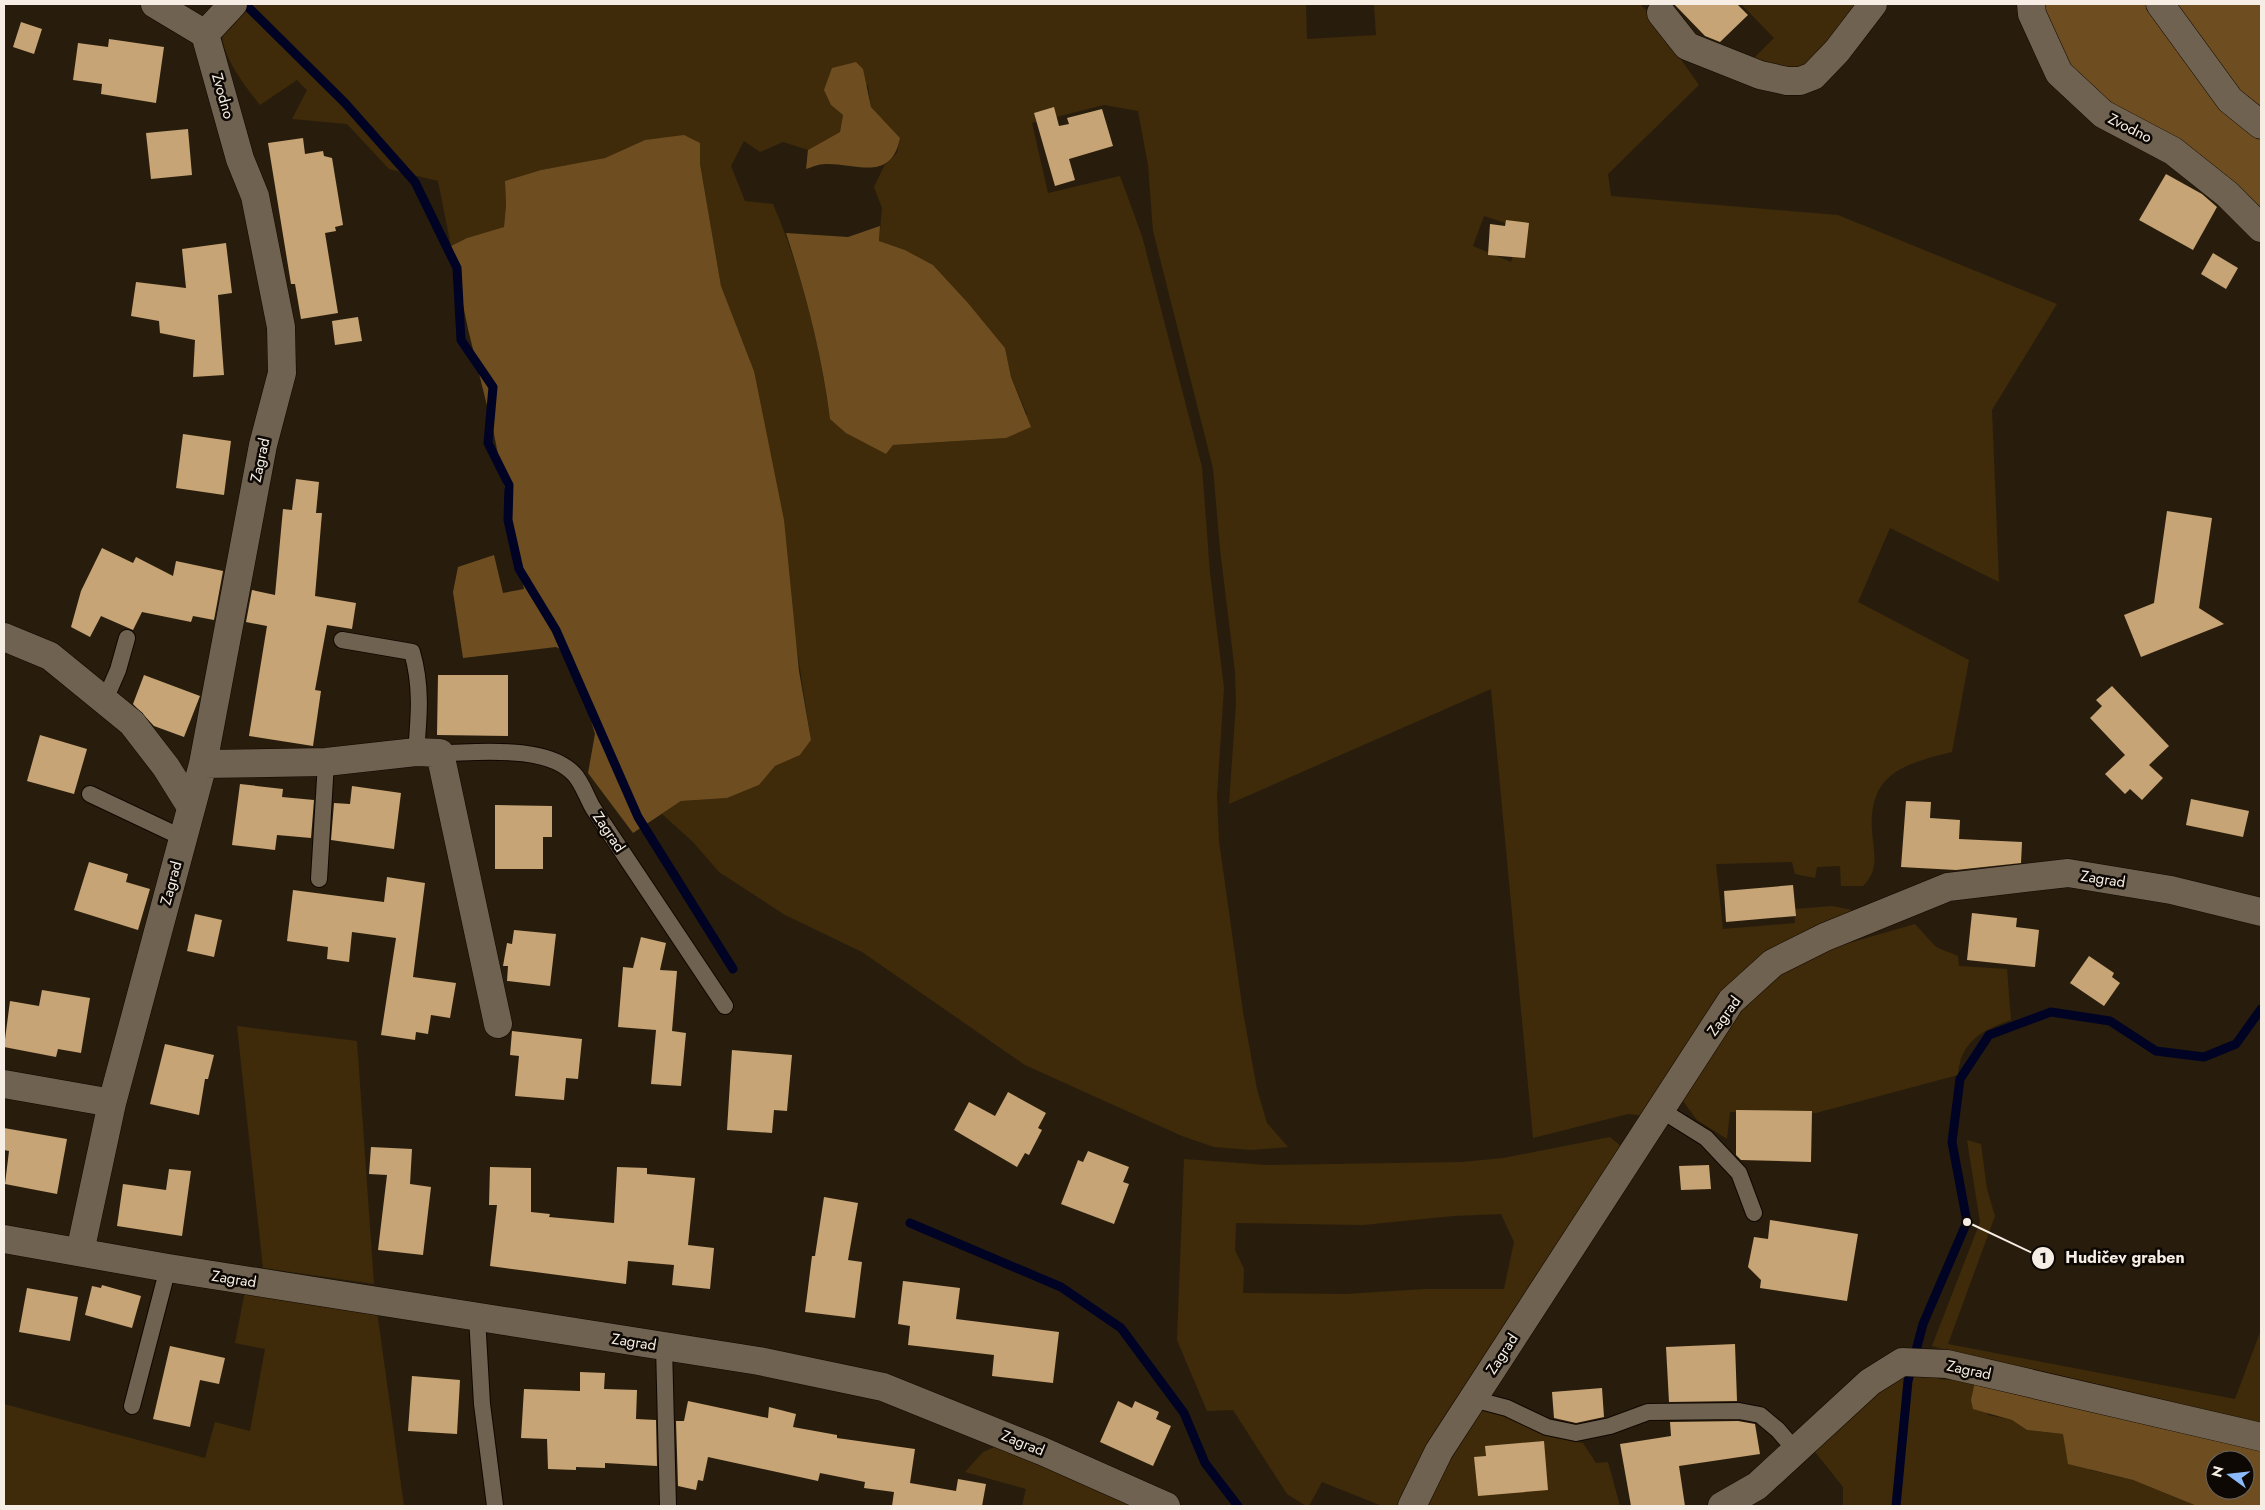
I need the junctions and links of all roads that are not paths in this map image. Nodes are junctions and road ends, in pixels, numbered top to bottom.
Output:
1 (155, 4) edge
2 (1873, 4) edge
3 (2031, 4) edge
4 (2160, 4) edge
5 (232, 5) edge
6 (1662, 12) dead end
7 (205, 34) junction
8 (2261, 125) edge
9 (240, 159) joint
10 (2261, 228) edge
11 (4, 637) edge
12 (127, 638) dead end
13 (342, 640) dead end
14 (105, 700) junction
15 (428, 752) junction
16 (326, 762) junction
17 (203, 764) junction
18 (90, 794) dead end
19 (191, 807) junction
20 (183, 838) junction
21 (319, 879) dead end
22 (2261, 912) edge
23 (725, 1006) dead end
24 (498, 1024) dead end
25 (4, 1084) edge
26 (112, 1103) junction
27 (1661, 1110) junction
28 (1754, 1213) dead end
29 (4, 1239) edge
30 (80, 1252) junction
31 (168, 1268) junction
32 (477, 1317) junction
33 (664, 1346) junction
34 (1473, 1399) junction
35 (132, 1406) dead end
36 (2261, 1437) edge
37 (1796, 1450) junction
38 (495, 1506) edge
39 (668, 1506) edge
40 (1166, 1506) edge
41 (1412, 1506) edge
42 (1722, 1506) edge

1 - 7 street
2 - 6 street
3 - 10 street, Zvodno
4 - 8 street
5 - 7 street
7 - 9 street, Zvodno
9 - 17 street, Zagrad
11 - 14 street
12 - 14 lane
13 - 15 lane
14 - 19 street
15 - 16 street, Zagrad
15 - 23 lane, Zagrad
15 - 24 street
16 - 17 street, Zagrad
16 - 21 lane
17 - 19 street, Zagrad
18 - 20 lane
19 - 20 street, Zagrad
20 - 26 street, Zagrad
22 - 27 street, Zagrad
25 - 26 street
26 - 30 street, Zagrad
27 - 28 lane
27 - 34 street, Zagrad
29 - 30 street, Zagrad
30 - 31 street, Zagrad
31 - 32 street, Zagrad
31 - 35 lane
32 - 33 street, Zagrad
32 - 38 lane
33 - 39 lane
33 - 40 street, Zagrad
34 - 37 lane
34 - 41 street, Zagrad
36 - 37 street, Zagrad
37 - 42 street, Zagrad

